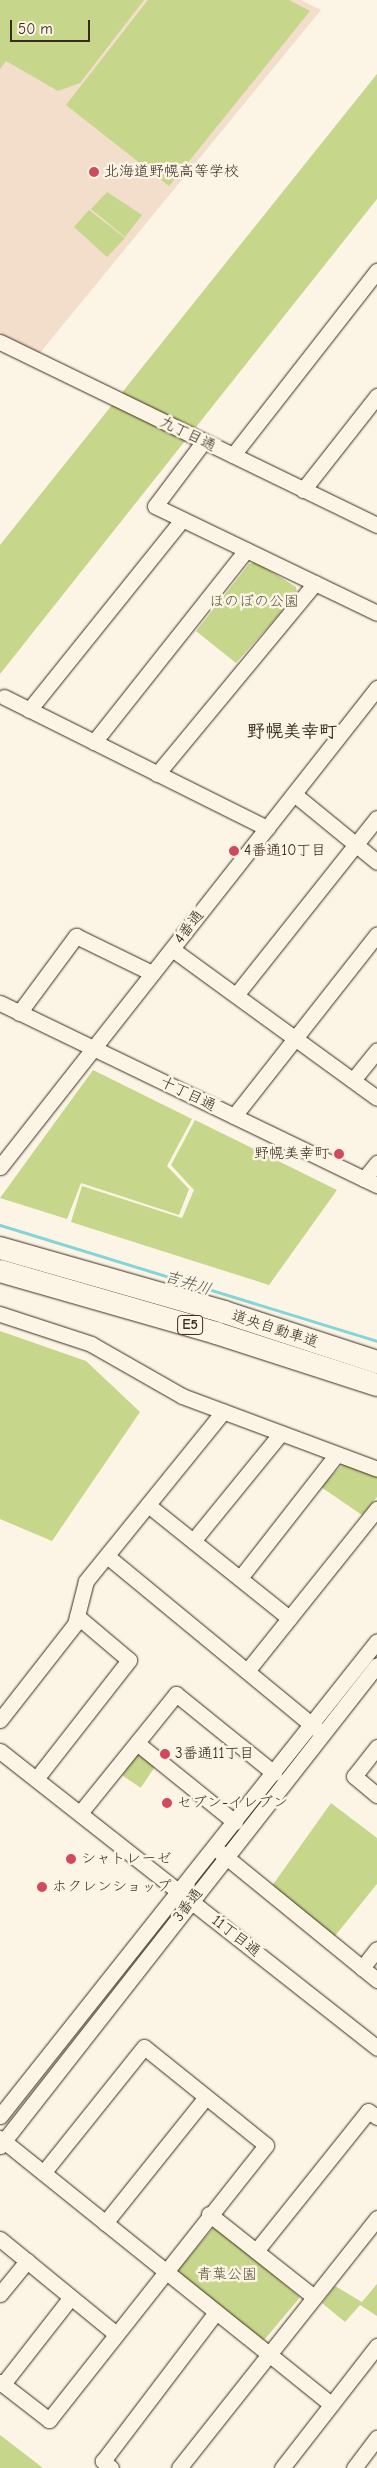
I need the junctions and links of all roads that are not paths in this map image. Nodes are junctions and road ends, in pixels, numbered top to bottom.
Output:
1 (375, 277) edge
2 (0, 342) edge
3 (377, 396) edge
4 (204, 442) junction
5 (232, 455) junction
6 (303, 490) junction
7 (182, 520) junction
8 (376, 524) edge
9 (246, 550) junction
10 (315, 583) junction
11 (377, 613) edge
12 (377, 688) edge
13 (4, 697) dead end
14 (29, 710) junction
15 (94, 742) junction
16 (157, 774) junction
17 (294, 794) junction
18 (377, 818) edge
19 (267, 828) junction
20 (356, 844) junction
21 (377, 862) edge
22 (377, 934) edge
23 (172, 948) junction
24 (152, 973) junction
25 (236, 995) junction
26 (0, 1004) edge
27 (19, 1013) junction
28 (295, 1038) junction
29 (93, 1049) junction
30 (377, 1050) edge
31 (353, 1080) junction
32 (377, 1098) edge
33 (234, 1116) junction
34 (377, 1163) edge
35 (0, 1167) edge
36 (371, 1182) edge
37 (0, 1248) edge
38 (0, 1271) edge
39 (0, 1314) edge
40 (377, 1362) edge
41 (377, 1385) edge
42 (223, 1412) junction
43 (281, 1433) junction
44 (338, 1454) junction
45 (377, 1469) edge
46 (148, 1505) junction
47 (377, 1509) edge
48 (193, 1541) junction
49 (106, 1556) junction
50 (240, 1578) junction
51 (77, 1616) junction
52 (290, 1618) junction
53 (377, 1641) edge
54 (377, 1664) edge
55 (247, 1671) junction
56 (0, 1720) edge
57 (317, 1729) junction
58 (137, 1743) junction
59 (377, 1747) edge
60 (0, 1751) edge
61 (274, 1772) junction
62 (36, 1779) junction
63 (377, 1795) edge
64 (80, 1814) junction
65 (235, 1822) junction
66 (220, 1853) junction
67 (186, 1896) junction
68 (377, 1949) edge
69 (362, 1968) junction
70 (377, 1980) edge
71 (377, 2048) edge
72 (206, 2097) junction
73 (0, 2116) edge
74 (377, 2117) edge
75 (1, 2142) edge
76 (43, 2173) junction
77 (209, 2214) junction
78 (377, 2220) edge
79 (105, 2223) junction
80 (0, 2239) edge
81 (256, 2250) junction
82 (27, 2261) junction
83 (164, 2270) junction
84 (0, 2294) edge
85 (71, 2297) junction
86 (314, 2297) junction
87 (216, 2312) junction
88 (115, 2332) junction
89 (377, 2346) edge
90 (268, 2354) junction
91 (1, 2383) edge
92 (331, 2404) junction
93 (377, 2438) edge
94 (111, 2468) edge
95 (178, 2468) edge
96 (282, 2468) edge
97 (354, 2468) edge

1 - 5 street
2 - 4 street, 九丁目通
3 - 6 street
4 - 5 street, 九丁目通
4 - 7 street
5 - 6 street, 九丁目通
6 - 8 street, 九丁目通
7 - 9 street
7 - 14 street
9 - 10 street
9 - 15 street
10 - 11 street
10 - 16 street
12 - 17 street, 4番通
13 - 14 street
14 - 15 street
15 - 16 street
16 - 19 street
17 - 19 street, 4番通
17 - 20 street
18 - 20 street
19 - 23 street, 4番通
20 - 21 street
20 - 25 street
22 - 28 street
23 - 24 street, 4番通
23 - 25 street
24 - 27 street
24 - 29 street, 4番通
25 - 28 street
26 - 27 street, 十丁目通
27 - 29 street, 十丁目通
28 - 31 street
28 - 33 street
29 - 33 street, 十丁目通
29 - 35 street, 4番通
30 - 31 street
31 - 32 street
33 - 36 street, 十丁目通
34 - 36 street
37 - 40 highway, 道央自動車道 / E5
38 - 41 highway, 道央自動車道 / E5
39 - 42 street
42 - 43 street
42 - 46 street
43 - 44 street
43 - 48 street
44 - 45 street
44 - 50 street
46 - 48 street
46 - 49 street
47 - 52 street
48 - 50 street
49 - 51 street
49 - 55 street
50 - 52 street
51 - 56 street
51 - 62 street
52 - 55 street
53 - 57 street, 3番通
54 - 57 street, 3番通
55 - 57 street
57 - 61 street, 3番通
57 - 66 street, 3番通
58 - 61 street
58 - 64 street
58 - 65 street
59 - 63 street
60 - 62 street, 11丁目通
61 - 65 street, 3番通
62 - 64 street, 11丁目通
64 - 67 street, 11丁目通
65 - 66 street, 3番通
66 - 67 street, 3番通
66 - 69 street
67 - 71 street, 11丁目通
67 - 73 street, 3番通
67 - 75 street, 3番通
68 - 69 street
69 - 70 street
72 - 76 street
72 - 77 street
72 - 79 street
74 - 81 street
75 - 76 street
76 - 79 street
77 - 81 street
77 - 83 street
78 - 86 street
79 - 83 street
80 - 82 street
81 - 86 street
82 - 84 street
82 - 85 street
83 - 87 street
83 - 88 street
85 - 88 street
85 - 91 street
86 - 90 street
87 - 90 street
87 - 94 street
88 - 91 street
89 - 92 street
90 - 92 street
90 - 95 street
92 - 96 street
93 - 97 street

